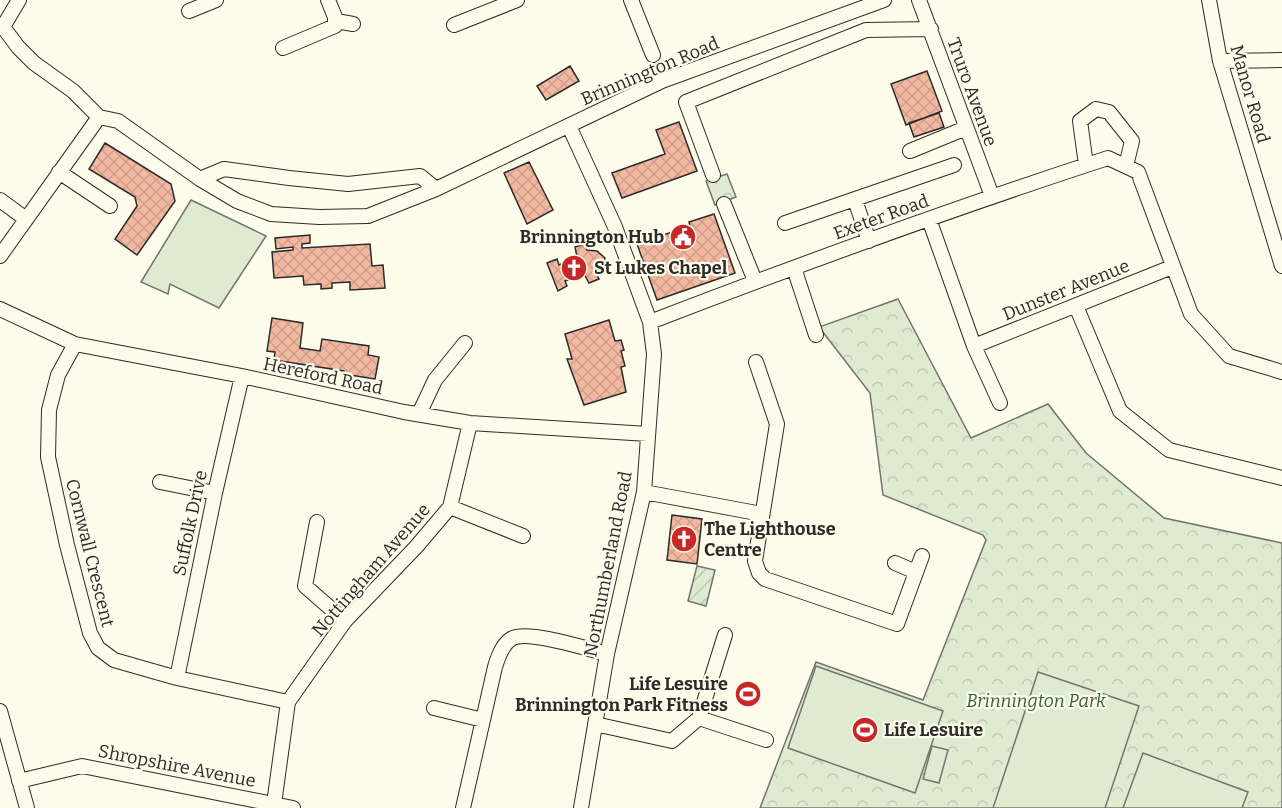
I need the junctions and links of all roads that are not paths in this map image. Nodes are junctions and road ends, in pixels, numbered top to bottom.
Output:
1 (19, 0) edge
2 (216, 0) edge
3 (328, 0) edge
4 (517, 0) edge
5 (631, 0) edge
6 (884, 0) edge
7 (919, 0) edge
8 (1209, 0) edge
9 (189, 11) dead end
10 (336, 21) junction
11 (353, 24) dead end
12 (454, 25) dead end
13 (1, 27) edge
14 (931, 29) junction
15 (283, 48) dead end
16 (653, 56) dead end
17 (1282, 60) edge
18 (1220, 61) junction
19 (99, 117) junction
20 (569, 126) junction
21 (966, 128) junction
22 (910, 151) dead end
23 (954, 165) dead end
24 (1086, 165) junction
25 (1126, 166) junction
26 (59, 172) junction
27 (713, 175) dead end
28 (200, 179) junction
29 (436, 189) junction
30 (992, 196) junction
31 (0, 200) edge
32 (855, 200) junction
33 (724, 204) dead end
34 (110, 206) dead end
35 (26, 219) junction
36 (929, 219) junction
37 (785, 223) dead end
38 (869, 241) junction
39 (0, 256) edge
40 (1282, 266) edge
41 (1172, 267) junction
42 (794, 268) junction
43 (755, 281) junction
44 (1076, 306) junction
45 (0, 309) edge
46 (650, 322) junction
47 (816, 335) dead end
48 (465, 343) dead end
49 (75, 344) junction
50 (974, 346) junction
51 (756, 362) dead end
52 (1282, 372) edge
53 (242, 376) junction
54 (1000, 403) dead end
55 (419, 414) junction
56 (470, 423) junction
57 (648, 434) junction
58 (1282, 478) edge
59 (160, 482) dead end
60 (644, 492) junction
61 (215, 493) junction
62 (450, 507) junction
63 (762, 514) junction
64 (317, 522) dead end
65 (522, 536) dead end
66 (922, 556) dead end
67 (895, 563) dead end
68 (916, 572) junction
69 (345, 621) junction
70 (725, 635) dead end
71 (607, 654) junction
72 (177, 678) junction
73 (288, 702) junction
74 (434, 708) dead end
75 (0, 711) edge
76 (699, 718) junction
77 (483, 720) junction
78 (595, 724) junction
79 (766, 740) dead end
80 (19, 781) junction
81 (274, 804) junction
82 (27, 808) edge
83 (293, 808) edge
84 (463, 808) edge
85 (581, 808) edge

1 - 13 street
2 - 9 street
3 - 10 street
4 - 12 street
5 - 16 street
6 - 20 street, Brinnington Road
7 - 14 street, Truro Avenue
8 - 18 street, Manor Road
10 - 11 street
10 - 15 street
13 - 19 street
14 - 21 street, Truro Avenue
14 - 27 street
17 - 18 street
18 - 40 street, Manor Road
19 - 26 street
19 - 28 street, Brinnington Road
20 - 29 street, Brinnington Road
20 - 46 street, Northumberland Road
21 - 22 street
21 - 30 street, Truro Avenue
23 - 32 street
24 - 25 street, Exeter Road
24 - 25 street
24 - 30 street, Exeter Road
25 - 41 street
26 - 34 street
26 - 35 street
28 - 29 street
28 - 29 street, Brinnington Road
30 - 36 street, Exeter Road
31 - 35 street
32 - 37 street
32 - 38 street
33 - 43 street
35 - 39 street
36 - 38 street, Exeter Road
36 - 50 street
38 - 42 street, Exeter Road
41 - 44 street, Dunster Avenue
41 - 52 street
42 - 43 street, Exeter Road
42 - 47 street
43 - 46 street, Exeter Road
44 - 50 street, Dunster Avenue
44 - 58 street
45 - 49 street, Hereford Road
46 - 57 street, Northumberland Road
48 - 55 street
49 - 53 street, Hereford Road
49 - 72 street, Cornwall Crescent
50 - 54 street
51 - 63 street
53 - 55 street, Hereford Road
53 - 61 street, Suffolk Drive
55 - 56 street, Hereford Road
56 - 57 street, Hereford Road
56 - 62 street, Nottingham Avenue
57 - 60 street, Northumberland Road
59 - 61 street
60 - 63 street
60 - 71 street, Northumberland Road
61 - 72 street, Suffolk Drive
62 - 65 street
62 - 69 street, Nottingham Avenue
63 - 68 street
64 - 69 street
66 - 68 street
67 - 68 street
69 - 73 street, Nottingham Avenue
70 - 76 street
71 - 77 street
71 - 78 street, Northumberland Road
72 - 73 street, Cornwall Crescent
73 - 81 street, Nottingham Avenue
74 - 77 street
75 - 80 street
76 - 78 street
76 - 79 street
77 - 84 street
78 - 85 street, Northumberland Road
80 - 81 street, Shropshire Avenue
80 - 82 street
81 - 83 street, Shropshire Avenue

